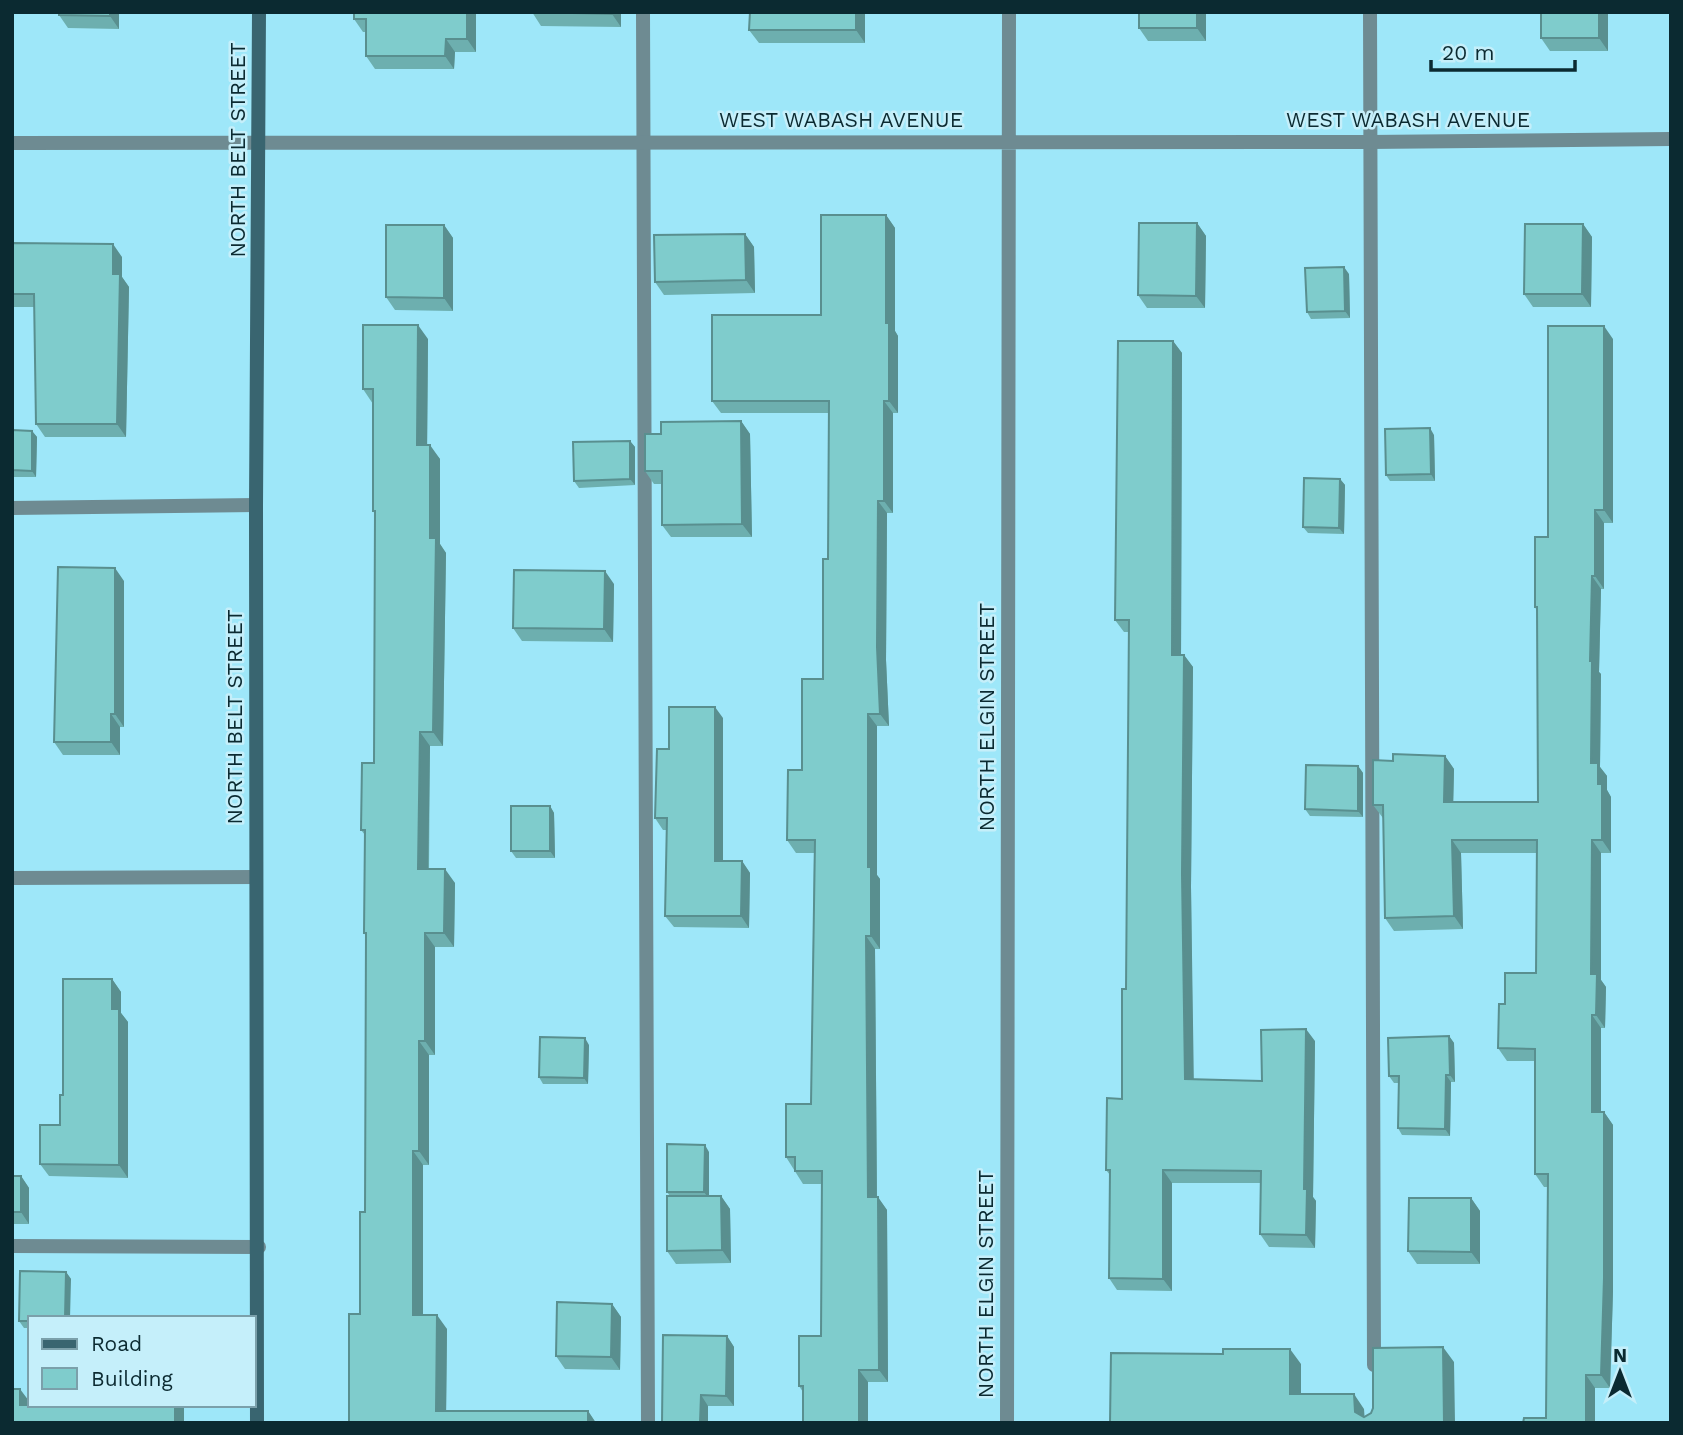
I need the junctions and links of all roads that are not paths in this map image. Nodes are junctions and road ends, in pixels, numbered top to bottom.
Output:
1 (259, 12) edge
2 (643, 12) edge
3 (1009, 12) edge
4 (1370, 12) edge
5 (1671, 139) edge
6 (1009, 141) junction
7 (643, 142) junction
8 (1369, 142) junction
9 (12, 143) edge
10 (260, 143) junction
11 (256, 505) junction
12 (12, 508) edge
13 (256, 877) junction
14 (12, 878) edge
15 (12, 1246) edge
16 (258, 1247) junction
17 (1374, 1381) edge
18 (257, 1423) edge
19 (648, 1423) edge
20 (1007, 1423) edge

1 - 10 street, NORTH BELT STREET
2 - 7 street
3 - 6 street, NORTH ELGIN STREET
4 - 8 street
5 - 8 street, WEST WABASH AVENUE
6 - 7 street, WEST WABASH AVENUE
6 - 8 street, WEST WABASH AVENUE
6 - 20 street, NORTH ELGIN STREET
7 - 10 street, WEST WABASH AVENUE
7 - 19 street
8 - 17 street
9 - 10 street, WEST WABASH AVENUE
10 - 11 street, NORTH BELT STREET
11 - 12 street
11 - 13 street, NORTH BELT STREET
13 - 14 street
13 - 16 street, NORTH BELT STREET
15 - 16 street
16 - 18 street, NORTH BELT STREET

